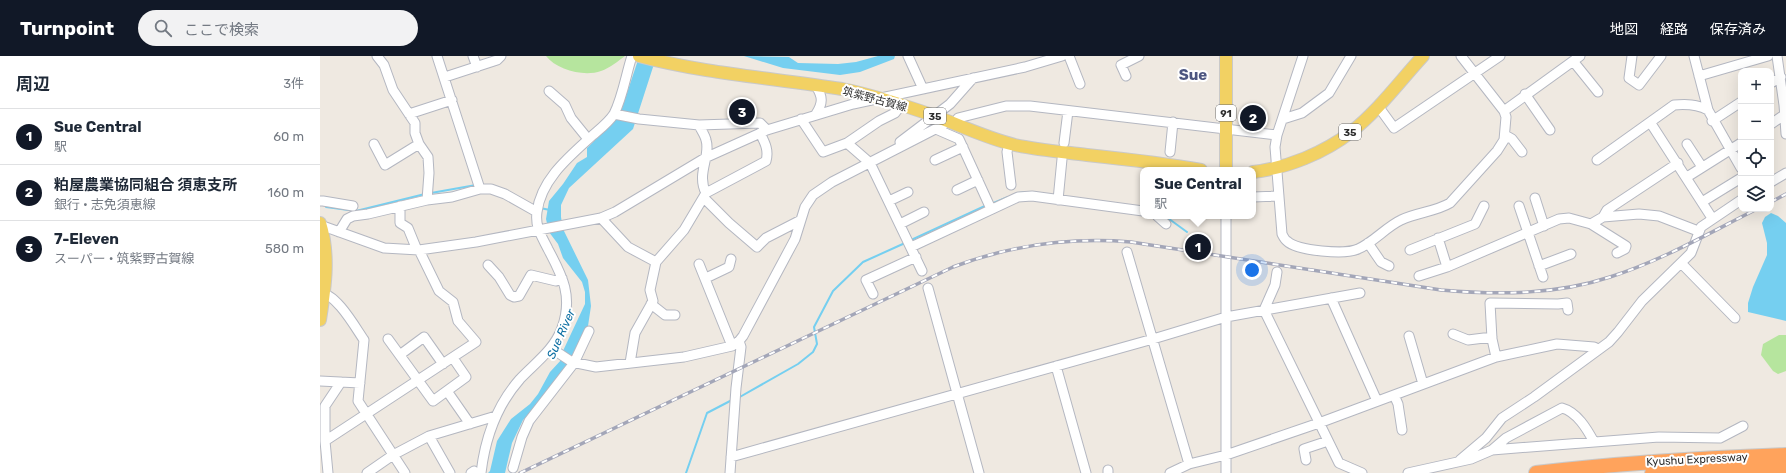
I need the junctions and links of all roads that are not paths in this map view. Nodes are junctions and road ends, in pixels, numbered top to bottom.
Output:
1 (377, 56) edge
2 (437, 56) edge
3 (473, 56) edge
4 (501, 56) edge
5 (632, 56) edge
6 (639, 56) edge
7 (1062, 56) edge
8 (1069, 56) edge
9 (1139, 56) edge
10 (1226, 56) edge
11 (1303, 56) edge
12 (1351, 56) edge
13 (1423, 56) edge
14 (1461, 56) edge
15 (1500, 56) edge
16 (1632, 56) edge
17 (1661, 56) edge
18 (1694, 56) edge
19 (1768, 56) edge
20 (1777, 56) edge
21 (910, 57) edge
22 (1577, 58) edge
23 (1041, 59) edge
24 (477, 67) junction
25 (1475, 73) junction
26 (1126, 76) dead end
27 (1699, 76) junction
28 (444, 77) junction
29 (1781, 77) junction
30 (973, 78) junction
31 (1774, 81) edge
32 (1080, 84) dead end
33 (816, 86) junction
34 (923, 89) junction
35 (549, 91) dead end
36 (1598, 92) dead end
37 (1525, 94) junction
38 (1784, 96) edge
39 (881, 98) junction
40 (452, 100) junction
41 (1738, 104) edge
42 (901, 105) junction
43 (1378, 106) junction
44 (1068, 110) junction
45 (1504, 110) junction
46 (1708, 110) junction
47 (409, 114) junction
48 (614, 114) junction
49 (816, 114) junction
50 (1784, 115) junction
51 (933, 116) junction
52 (958, 118) dead end
53 (801, 119) junction
54 (1283, 119) junction
55 (1712, 121) junction
56 (1173, 122) junction
57 (1650, 122) junction
58 (1774, 122) edge
59 (699, 125) junction
60 (1226, 129) junction
61 (1550, 130) dead end
62 (763, 131) junction
63 (1786, 134) edge
64 (1277, 135) junction
65 (1505, 135) junction
66 (588, 139) junction
67 (847, 143) junction
68 (1009, 143) junction
69 (1064, 143) dead end
70 (374, 144) dead end
71 (420, 144) junction
72 (1688, 144) dead end
73 (1738, 145) edge
74 (963, 147) junction
75 (1731, 150) junction
76 (889, 152) junction
77 (1170, 152) dead end
78 (1522, 152) dead end
79 (705, 158) junction
80 (1062, 159) dead end
81 (935, 160) dead end
82 (1597, 160) dead end
83 (870, 163) junction
84 (1678, 163) junction
85 (1738, 163) edge
86 (1184, 167) edge
87 (1226, 167) edge
88 (1277, 167) junction
89 (1702, 167) junction
90 (1256, 171) edge
91 (1786, 173) edge
92 (1687, 177) junction
93 (978, 180) junction
94 (1738, 180) edge
95 (1774, 180) edge
96 (1011, 185) dead end
97 (480, 190) junction
98 (957, 190) dead end
99 (908, 192) dead end
100 (427, 196) junction
101 (705, 196) junction
102 (1279, 196) junction
103 (1256, 197) edge
104 (1535, 198) dead end
105 (1058, 200) junction
106 (320, 202) edge
107 (889, 202) junction
108 (1702, 202) junction
109 (1738, 202) edge
110 (353, 206) dead end
111 (400, 206) junction
112 (1484, 206) dead end
113 (1519, 206) dead end
114 (991, 209) junction
115 (1140, 211) edge
116 (537, 212) junction
117 (924, 212) dead end
118 (1603, 217) junction
119 (601, 218) junction
120 (1712, 218) junction
121 (1160, 219) edge
122 (1226, 219) edge
123 (801, 220) junction
124 (320, 224) edge
125 (900, 224) junction
126 (1166, 224) dead end
127 (1590, 224) junction
128 (1544, 226) junction
129 (541, 229) junction
130 (1698, 231) junction
131 (339, 232) junction
132 (1528, 233) junction
133 (1438, 238) junction
134 (1368, 244) junction
135 (911, 247) junction
136 (418, 250) junction
137 (1410, 250) dead end
138 (1128, 252) dead end
139 (1617, 253) dead end
140 (1571, 254) dead end
141 (916, 257) junction
142 (731, 259) dead end
143 (656, 262) junction
144 (1681, 263) junction
145 (699, 264) dead end
146 (488, 265) dead end
147 (1388, 266) dead end
148 (1540, 266) junction
149 (1447, 267) junction
150 (922, 271) dead end
151 (1277, 272) dead end
152 (1419, 276) dead end
153 (1543, 277) dead end
154 (562, 278) junction
155 (706, 278) junction
156 (928, 288) dead end
157 (322, 293) edge
158 (1360, 293) dead end
159 (873, 294) dead end
160 (1331, 298) junction
161 (651, 304) junction
162 (1264, 310) junction
163 (1568, 310) dead end
164 (675, 314) dead end
165 (1226, 317) junction
166 (1735, 318) dead end
167 (320, 320) edge
168 (589, 331) dead end
169 (1453, 334) dead end
170 (1409, 336) dead end
171 (1492, 337) junction
172 (388, 339) dead end
173 (1153, 339) junction
174 (736, 344) junction
175 (553, 349) junction
176 (1598, 349) junction
177 (400, 354) junction
178 (1496, 357) junction
179 (453, 358) junction
180 (573, 362) junction
181 (630, 363) junction
182 (443, 364) junction
183 (1056, 366) junction
184 (320, 381) edge
185 (418, 381) junction
186 (341, 382) junction
187 (360, 383) junction
188 (1423, 384) junction
189 (447, 391) junction
190 (958, 394) junction
191 (1394, 395) junction
192 (1377, 401) junction
193 (368, 415) junction
194 (496, 416) junction
195 (1319, 423) junction
196 (470, 424) junction
197 (1743, 426) dead end
198 (1402, 430) dead end
199 (429, 436) junction
200 (1328, 441) junction
201 (325, 442) junction
202 (1594, 442) junction
203 (1492, 450) junction
204 (393, 455) junction
205 (1226, 455) junction
206 (1786, 455) edge
207 (731, 457) junction
208 (1306, 460) dead end
209 (1460, 460) junction
210 (1189, 464) junction
211 (1786, 466) edge
212 (513, 468) dead end
213 (1431, 470) edge
214 (330, 471) edge
215 (476, 472) edge
216 (367, 473) edge
217 (405, 473) edge
218 (450, 473) edge
219 (730, 473) edge
220 (979, 473) edge
221 (1086, 473) edge
222 (1170, 473) edge
223 (1226, 473) edge
224 (1362, 473) edge
225 (1408, 473) edge
226 (1536, 473) edge
227 (1652, 473) edge

1 - 47 street
2 - 28 street
3 - 24 street
4 - 24 street
5 - 48 street
6 - 33 main road, 筑紫野古賀線 / 35
7 - 23 street
8 - 32 street
9 - 26 street
10 - 60 main road, 91
11 - 54 street
12 - 54 street
13 - 43 main road, 35
14 - 25 street
15 - 25 street
16 - 17 street
18 - 27 street
19 - 27 street
20 - 29 street
21 - 34 street
22 - 36 street
22 - 37 street
23 - 30 street
24 - 28 street
25 - 43 street
25 - 45 street
27 - 46 street
28 - 40 street
29 - 31 street
29 - 38 street
30 - 34 street
30 - 51 street
33 - 39 main road, 筑紫野古賀線 / 35
33 - 49 street
34 - 39 street
35 - 66 street
37 - 45 street
37 - 61 street
38 - 50 street
39 - 42 main road, 筑紫野古賀線 / 35
39 - 49 street
40 - 47 street
40 - 97 street
41 - 55 street
42 - 51 main road, 筑紫野古賀線 / 35
42 - 67 street
43 - 88 main road, 35
44 - 52 street
44 - 56 street
44 - 69 street
45 - 65 street
46 - 55 street
46 - 57 street
47 - 71 street
48 - 59 street
48 - 66 street
49 - 53 street
50 - 58 street
50 - 63 street
51 - 68 main road, 筑紫野古賀線 / 35
51 - 76 street
53 - 62 street
53 - 67 street
54 - 64 street
55 - 75 street
56 - 60 street
56 - 77 street
57 - 82 street
57 - 84 street
59 - 62 street
59 - 79 street
60 - 64 street
60 - 87 main road, 91
62 - 79 street
62 - 101 street
64 - 88 street
65 - 78 street
65 - 134 street
66 - 116 street
67 - 83 street
68 - 86 main road, 筑紫野古賀線 / 35
68 - 96 street
70 - 71 street
71 - 100 street
72 - 89 street
73 - 75 street
74 - 76 street
74 - 81 street
74 - 93 street
75 - 85 street
75 - 89 street
76 - 83 street
79 - 101 street
79 - 119 street
80 - 105 street
83 - 107 street
83 - 123 street
84 - 92 street
84 - 118 street
88 - 90 main road, 35
88 - 102 street
89 - 92 street
91 - 95 street
92 - 108 street
93 - 98 street
93 - 114 street
94 - 108 street
97 - 100 street
97 - 116 street
99 - 107 street
100 - 111 street
101 - 123 street
101 - 143 street
102 - 103 street
102 - 134 street
104 - 128 street
105 - 114 street
105 - 115 street
106 - 110 street
107 - 125 street
108 - 120 street
109 - 120 street
111 - 131 street
111 - 136 street
112 - 133 street
113 - 132 street
114 - 135 street
116 - 129 street
117 - 125 street
118 - 127 street
118 - 130 street
119 - 129 street
119 - 143 street
120 - 130 street
121 - 126 street
122 - 165 street
123 - 174 street
124 - 131 street
124 - 157 main road
125 - 135 street
127 - 128 street
127 - 139 street
128 - 132 street
129 - 136 street
129 - 154 street
130 - 144 street
131 - 136 street
132 - 148 street
132 - 149 street
133 - 137 street
133 - 149 street
134 - 147 street
135 - 141 street
136 - 179 street
138 - 173 street
140 - 148 street
141 - 150 street
141 - 159 street
142 - 155 street
143 - 161 street
144 - 166 street
144 - 176 street
145 - 155 street
146 - 154 street
148 - 153 street
149 - 152 street
151 - 162 street
154 - 175 street
155 - 174 street
156 - 190 street
157 - 167 main road
157 - 187 street
158 - 160 street
160 - 162 street
160 - 192 street
161 - 164 street
161 - 181 street
162 - 165 street
162 - 195 street
163 - 171 street
165 - 173 street
165 - 205 street
168 - 180 street
169 - 171 street
170 - 188 street
171 - 178 street
172 - 177 street
173 - 183 street
173 - 210 street
174 - 181 street
174 - 207 street
175 - 180 street
175 - 194 street
176 - 178 street
176 - 209 street
177 - 182 street
177 - 185 street
178 - 188 street
179 - 182 street
179 - 189 street
180 - 181 street
180 - 212 street
182 - 185 street
183 - 190 street
183 - 221 street
184 - 186 street
185 - 189 street
185 - 193 street
186 - 187 street
186 - 201 street
187 - 193 street
188 - 191 street
189 - 196 street
190 - 207 street
190 - 220 street
191 - 192 street
191 - 198 street
192 - 195 street
193 - 201 street
193 - 204 street
194 - 196 street
194 - 215 street
195 - 200 street
195 - 205 street
196 - 199 street
197 - 202 street
199 - 204 street
199 - 218 street
200 - 208 street
200 - 224 street
201 - 214 street
202 - 203 street
202 - 203 street
203 - 209 street
204 - 216 street
204 - 217 street
205 - 210 street
205 - 223 street
206 - 226 highway, Kyushu Expressway
207 - 219 street
209 - 213 street
210 - 222 street
211 - 227 highway, Kyushu Expressway
213 - 225 street

